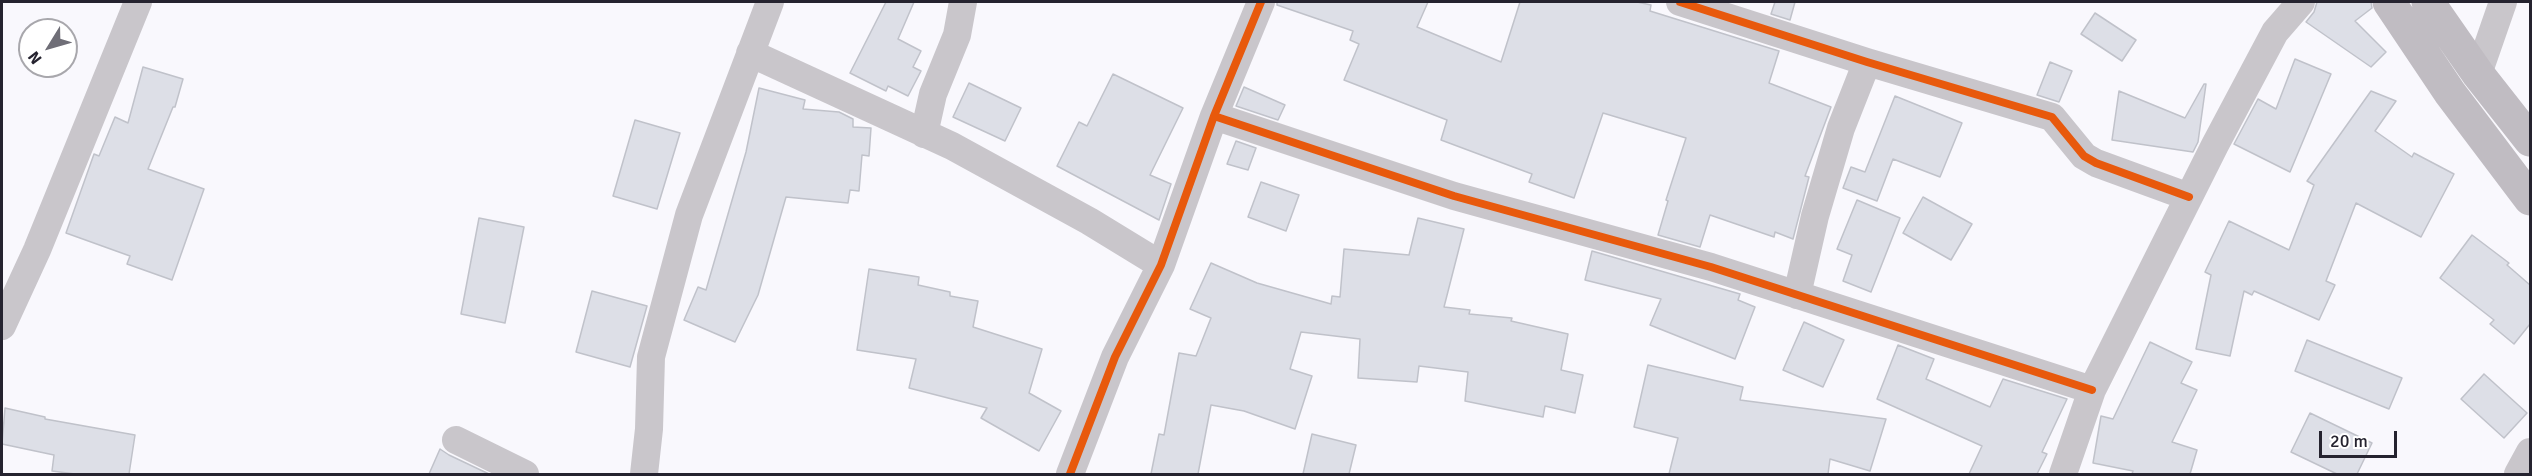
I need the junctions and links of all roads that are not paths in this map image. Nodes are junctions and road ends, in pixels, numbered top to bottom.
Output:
1 (138, 2) edge
2 (770, 2) edge
3 (963, 2) edge
4 (1261, 2) edge
5 (1680, 2) edge
6 (2301, 2) edge
7 (2389, 2) edge
8 (2428, 2) edge
9 (2504, 2) edge
10 (750, 53) junction
11 (1867, 62) junction
12 (2478, 74) junction
13 (1214, 116) junction
14 (924, 134) junction
15 (2530, 140) edge
16 (2189, 197) junction
17 (2530, 199) edge
18 (1161, 265) junction
19 (1797, 295) junction
20 (2, 326) edge
21 (2092, 390) junction
22 (456, 440) dead end
23 (2530, 452) edge
24 (525, 474) edge
25 (644, 474) edge
26 (1070, 474) edge
27 (2063, 474) edge
28 (2518, 474) edge

1 - 20 street
2 - 10 street
3 - 14 street
4 - 13 street
5 - 11 street
6 - 16 street
7 - 17 main road
8 - 12 main road
9 - 12 street
10 - 14 street
10 - 25 street
11 - 16 street
11 - 19 street
12 - 15 main road
13 - 18 street
13 - 19 street
14 - 18 street
16 - 21 street
18 - 26 street
19 - 21 street
21 - 27 street
22 - 24 street
23 - 28 street

